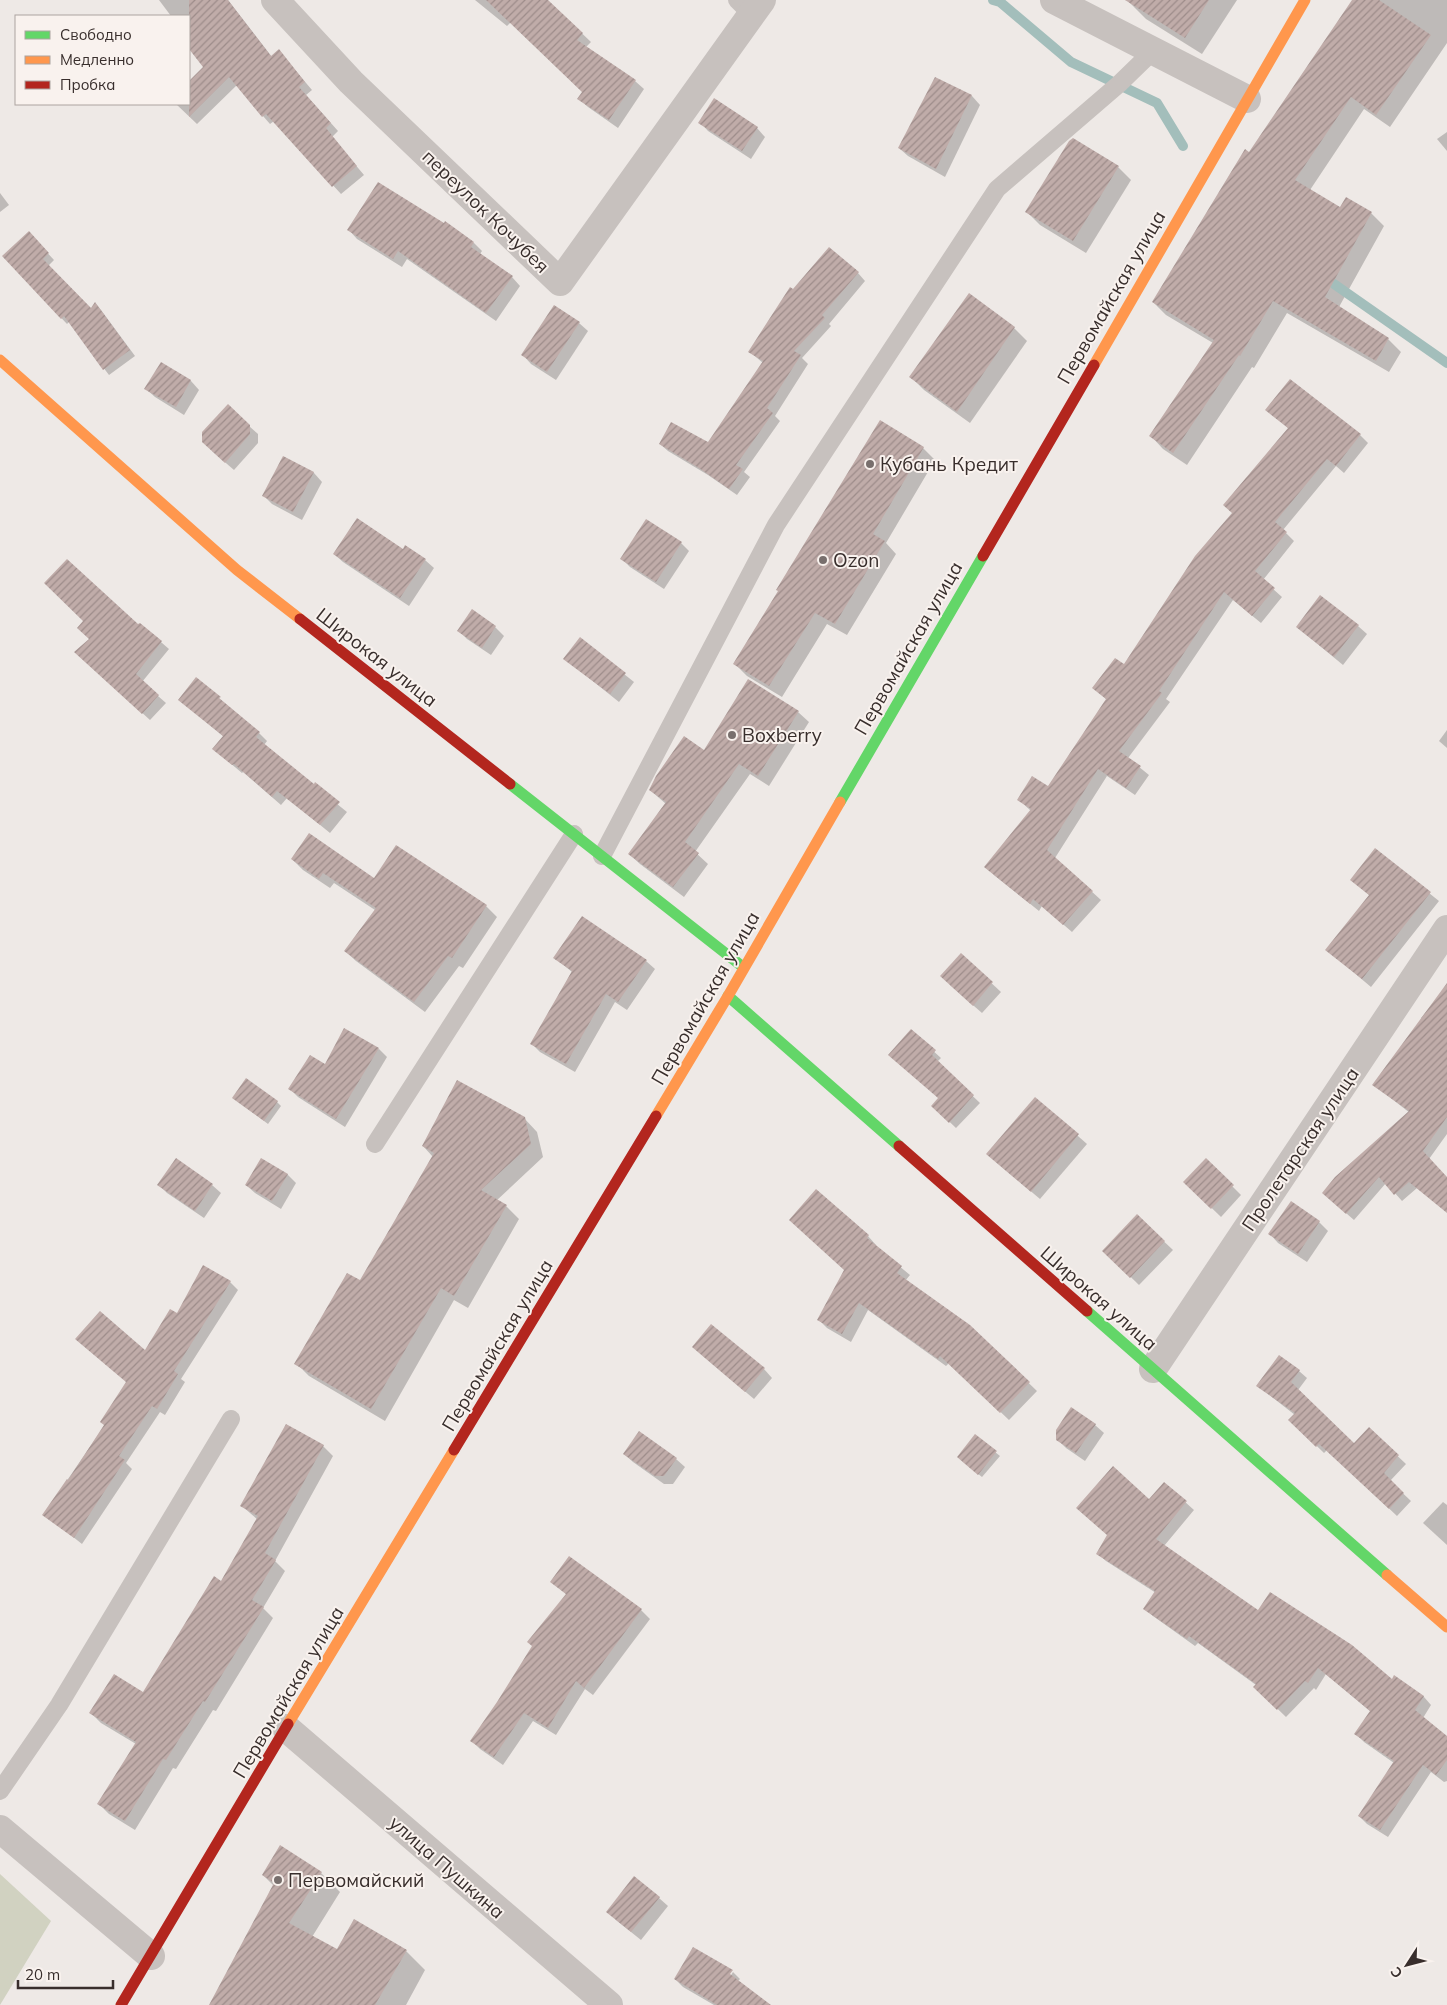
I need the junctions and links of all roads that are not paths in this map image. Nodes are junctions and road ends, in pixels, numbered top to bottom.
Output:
1 (275, 0) edge
2 (1054, 0) edge
3 (1305, 0) edge
4 (750, 5) edge
5 (1153, 51) junction
6 (1246, 99) junction
7 (0, 360) edge
8 (574, 834) junction
9 (602, 856) junction
10 (1444, 940) edge
11 (743, 967) junction
12 (728, 996) junction
13 (375, 1144) dead end
14 (1153, 1369) junction
15 (231, 1419) dead end
16 (1447, 1627) edge
17 (286, 1728) junction
18 (0, 1790) edge
19 (0, 1828) edge
20 (151, 1956) junction
21 (122, 2005) edge
22 (609, 2005) edge

1 - 4 street, переулок Кочубея
2 - 5 street
3 - 6 street, Первомайская улица
5 - 6 street
5 - 9 lane
6 - 11 street, Первомайская улица
7 - 8 street, Широкая улица
8 - 9 street, Широкая улица
8 - 13 lane
9 - 11 street, Широкая улица
10 - 14 street, Пролетарская улица
11 - 12 street, Первомайская улица
12 - 14 street, Широкая улица
12 - 17 street, Первомайская улица
14 - 16 street, Широкая улица
15 - 18 lane
17 - 20 street, Первомайская улица
17 - 22 street, улица Пушкина
19 - 20 street
20 - 21 street, Первомайская улица

